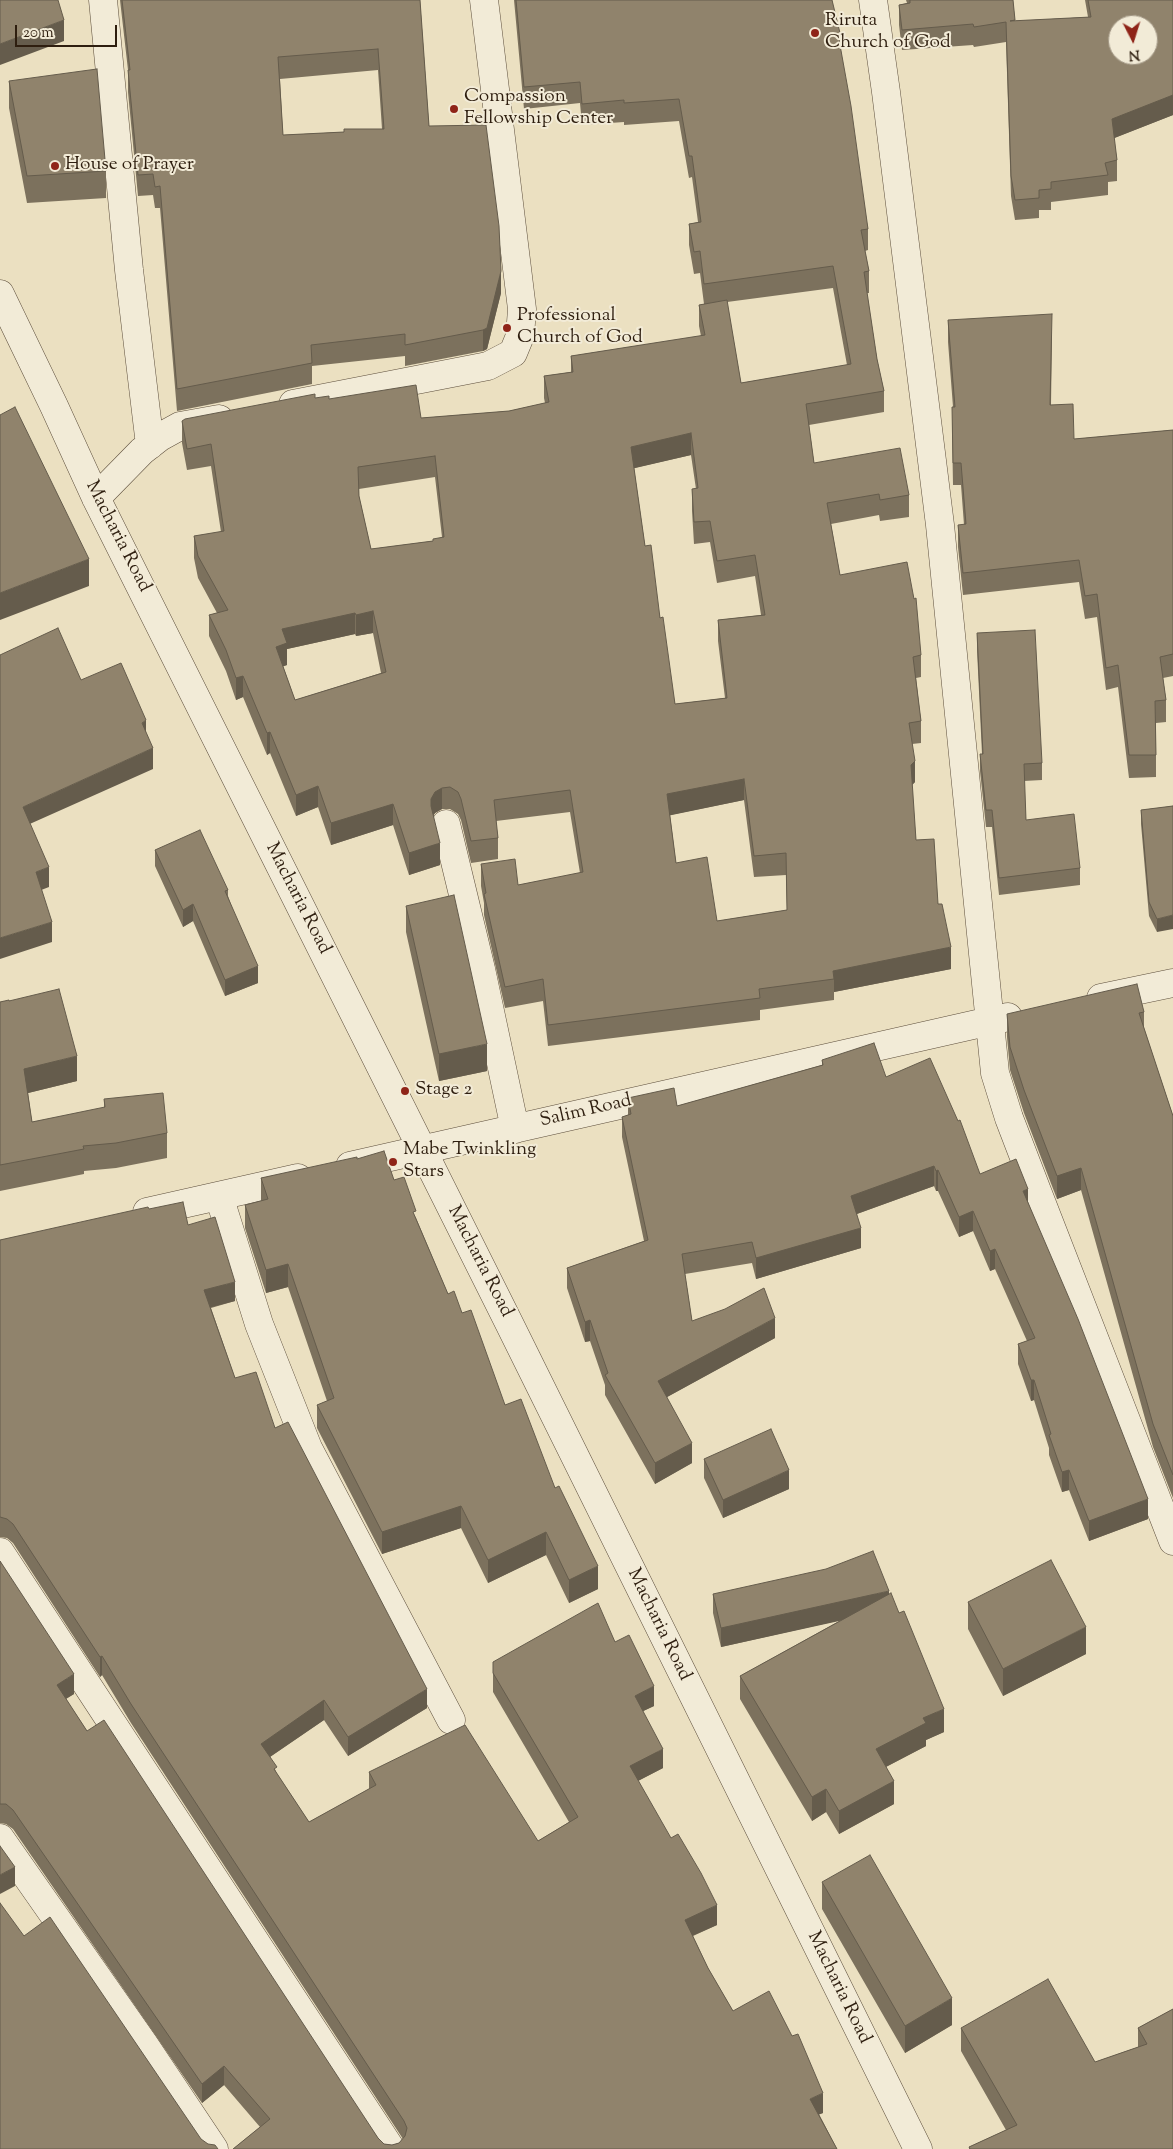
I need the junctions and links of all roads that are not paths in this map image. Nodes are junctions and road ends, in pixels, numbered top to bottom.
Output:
1 (103, 0) edge
2 (484, 0) edge
3 (873, 0) edge
4 (0, 294) edge
5 (150, 445) junction
6 (96, 498) junction
7 (446, 824) dead end
8 (1173, 983) edge
9 (1077, 1003) edge
10 (1028, 1013) edge
11 (990, 1021) junction
12 (515, 1129) junction
13 (422, 1150) junction
14 (219, 1196) junction
15 (122, 1217) edge
16 (1173, 1541) edge
17 (0, 1552) edge
18 (451, 1720) dead end
19 (0, 1838) edge
20 (214, 2149) edge
21 (391, 2149) edge
22 (918, 2149) edge

1 - 5 street
2 - 5 street
3 - 11 street
4 - 6 street, Macharia Road
5 - 6 street
6 - 13 street, Macharia Road
7 - 12 street
8 - 9 street
10 - 11 street, Salim Road
11 - 12 street, Salim Road
11 - 16 street
12 - 13 street, Salim Road
13 - 14 street, Salim Road
13 - 22 street, Macharia Road
14 - 15 street, Salim Road
14 - 18 street
17 - 21 street
19 - 20 street

